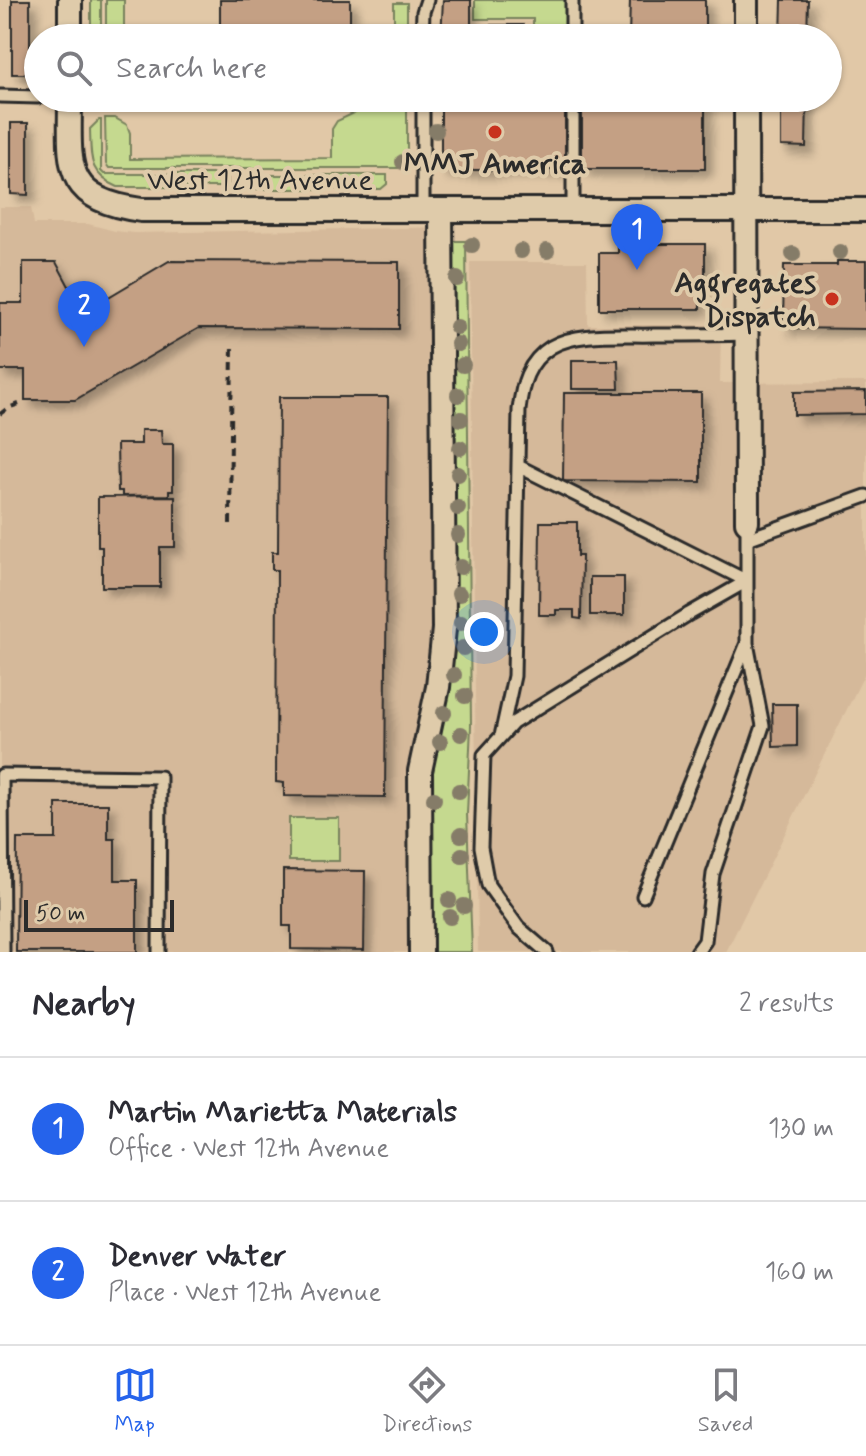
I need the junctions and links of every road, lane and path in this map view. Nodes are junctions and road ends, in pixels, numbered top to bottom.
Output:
1 (70, 0) edge
2 (427, 0) edge
3 (572, 0) edge
4 (746, 0) edge
5 (70, 24) edge
6 (423, 24) edge
7 (572, 24) edge
8 (746, 24) edge
9 (0, 96) edge
10 (24, 97) edge
11 (70, 112) edge
12 (424, 112) edge
13 (573, 112) edge
14 (746, 112) edge
15 (432, 210) junction
16 (573, 210) junction
17 (746, 210) junction
18 (866, 210) edge
19 (746, 334) junction
20 (232, 342) dead end
21 (19, 404) dead end
22 (0, 414) edge
23 (518, 466) junction
24 (866, 496) edge
25 (230, 524) dead end
26 (747, 531) junction
27 (747, 581) junction
28 (747, 643) junction
29 (501, 736) junction
30 (643, 896) dead end
31 (3, 952) edge
32 (159, 952) edge
33 (421, 952) edge
34 (547, 952) edge
35 (697, 952) edge

1 - 5 street
2 - 6 lane
3 - 7 lane
4 - 8 street
9 - 10 lane
11 - 15 street, West 12th Avenue
12 - 15 lane
13 - 16 lane
14 - 17 street
15 - 16 street, West 12th Avenue
15 - 33 street
16 - 17 street, West 12th Avenue
17 - 18 street, West 12th Avenue
17 - 19 street
19 - 23 lane
19 - 26 street
20 - 25 path
21 - 22 path
23 - 27 lane
23 - 29 lane
24 - 26 lane
26 - 27 lane
27 - 28 lane
27 - 29 lane
28 - 30 lane
28 - 35 lane
29 - 34 lane
31 - 32 lane

